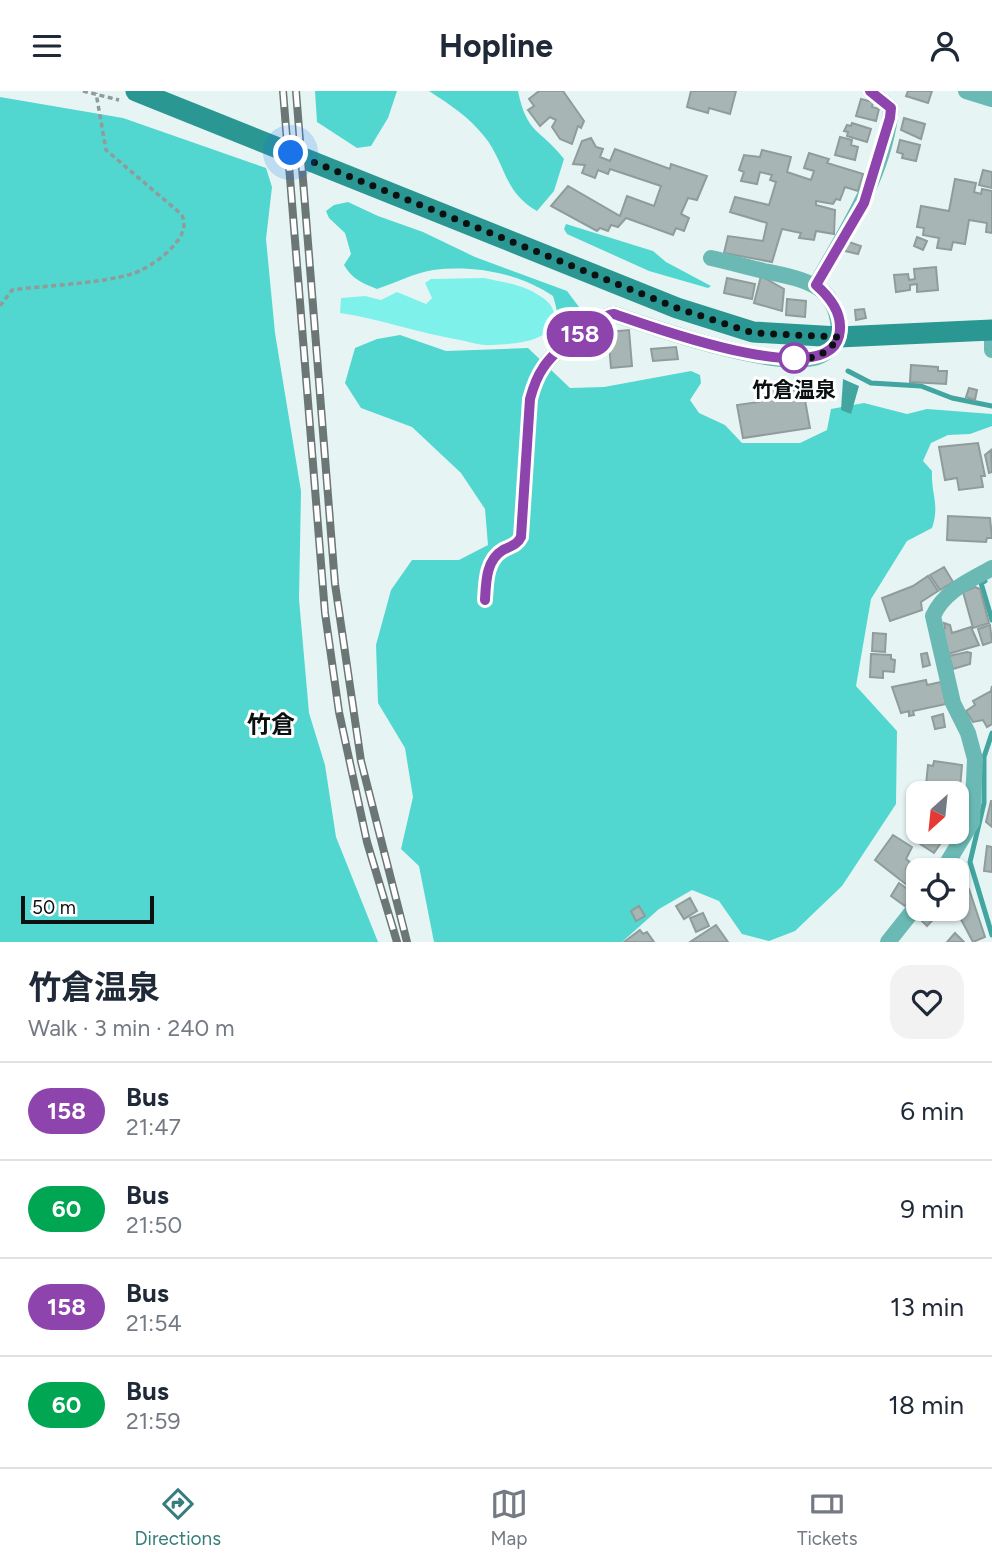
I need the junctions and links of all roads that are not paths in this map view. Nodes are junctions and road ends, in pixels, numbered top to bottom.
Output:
1 (136, 91) edge
2 (870, 91) edge
3 (966, 91) edge
4 (992, 99) edge
5 (711, 258) dead end
6 (816, 285) junction
7 (992, 330) edge
8 (839, 337) junction
9 (992, 338) edge
10 (992, 350) edge
11 (992, 568) edge
12 (485, 600) dead end
13 (950, 858) edge
14 (906, 919) edge
15 (888, 942) edge

1 - 8 main road
2 - 6 street
3 - 4 street
5 - 6 street
6 - 8 street
7 - 8 main road
8 - 12 street
9 - 10 street
11 - 13 street
14 - 15 street

